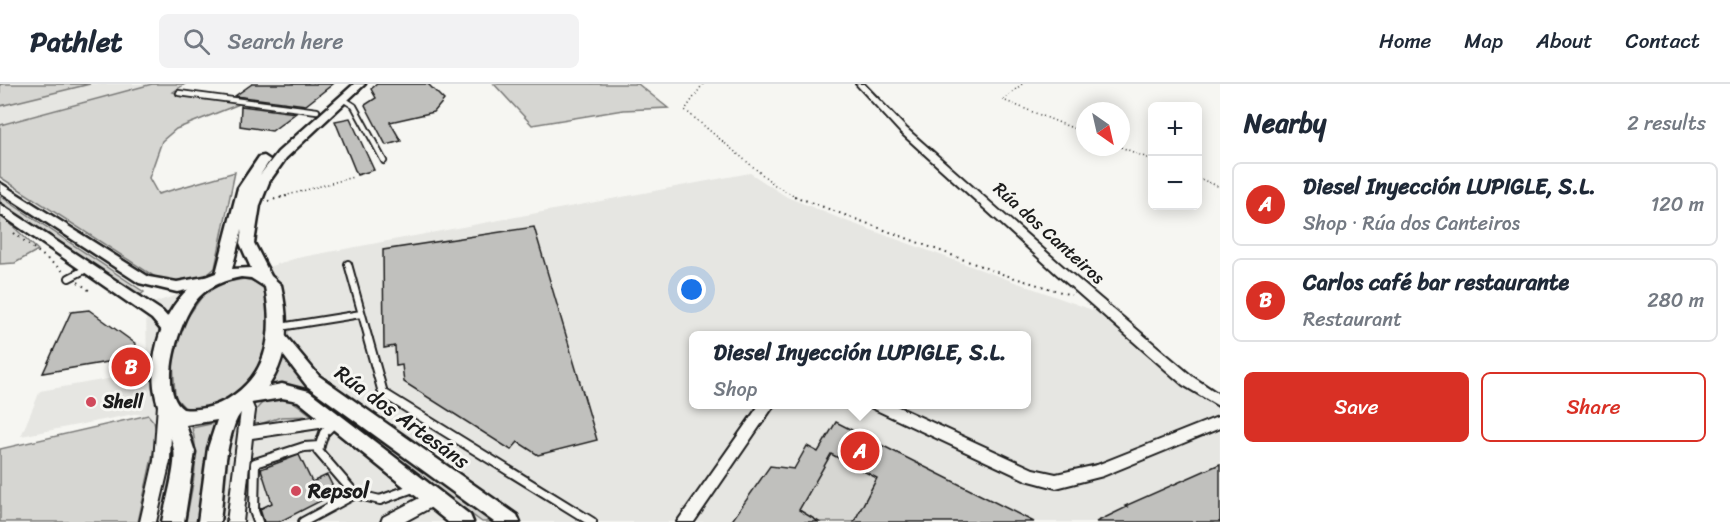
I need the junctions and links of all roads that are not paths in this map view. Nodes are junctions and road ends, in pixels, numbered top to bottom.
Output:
1 (350, 84) edge
2 (360, 84) edge
3 (860, 84) edge
4 (179, 93) dead end
5 (343, 99) junction
6 (317, 111) junction
7 (384, 161) dead end
8 (0, 187) edge
9 (0, 208) edge
10 (348, 264) dead end
11 (88, 268) junction
12 (70, 278) road end
13 (217, 278) junction
14 (264, 278) junction
15 (361, 314) junction
16 (170, 329) junction
17 (278, 333) junction
18 (243, 402) junction
19 (1220, 402) edge
20 (169, 406) junction
21 (765, 409) edge
22 (886, 409) edge
23 (334, 421) junction
24 (1220, 422) edge
25 (245, 433) junction
26 (320, 446) junction
27 (247, 475) junction
28 (425, 492) junction
29 (355, 494) junction
30 (148, 522) edge
31 (173, 522) edge
32 (209, 522) edge
33 (235, 522) edge
34 (258, 522) edge
35 (303, 522) edge
36 (389, 522) edge
37 (463, 522) edge
38 (510, 522) edge
39 (592, 522) edge
40 (685, 522) edge

1 - 6 main road
2 - 5 main road
3 - 19 street, Rúa dos Canteiros
4 - 6 lane
5 - 7 lane
5 - 14 main road
6 - 13 main road
8 - 13 street
9 - 11 street
10 - 15 lane
11 - 12 lane
11 - 16 street
13 - 14 main road
13 - 16 main road
14 - 17 main road
15 - 17 lane
15 - 39 lane
16 - 20 main road
17 - 18 main road
17 - 38 street, Rúa dos Artesáns
18 - 20 main road
18 - 23 street
18 - 25 street
18 - 32 main road
20 - 30 street
20 - 31 main road
21 - 40 street
22 - 24 street
23 - 25 street
23 - 26 lane
23 - 28 street
25 - 27 street
26 - 27 lane
26 - 29 lane
27 - 33 street
27 - 34 lane
28 - 29 lane
28 - 36 street
28 - 37 street
29 - 35 lane

